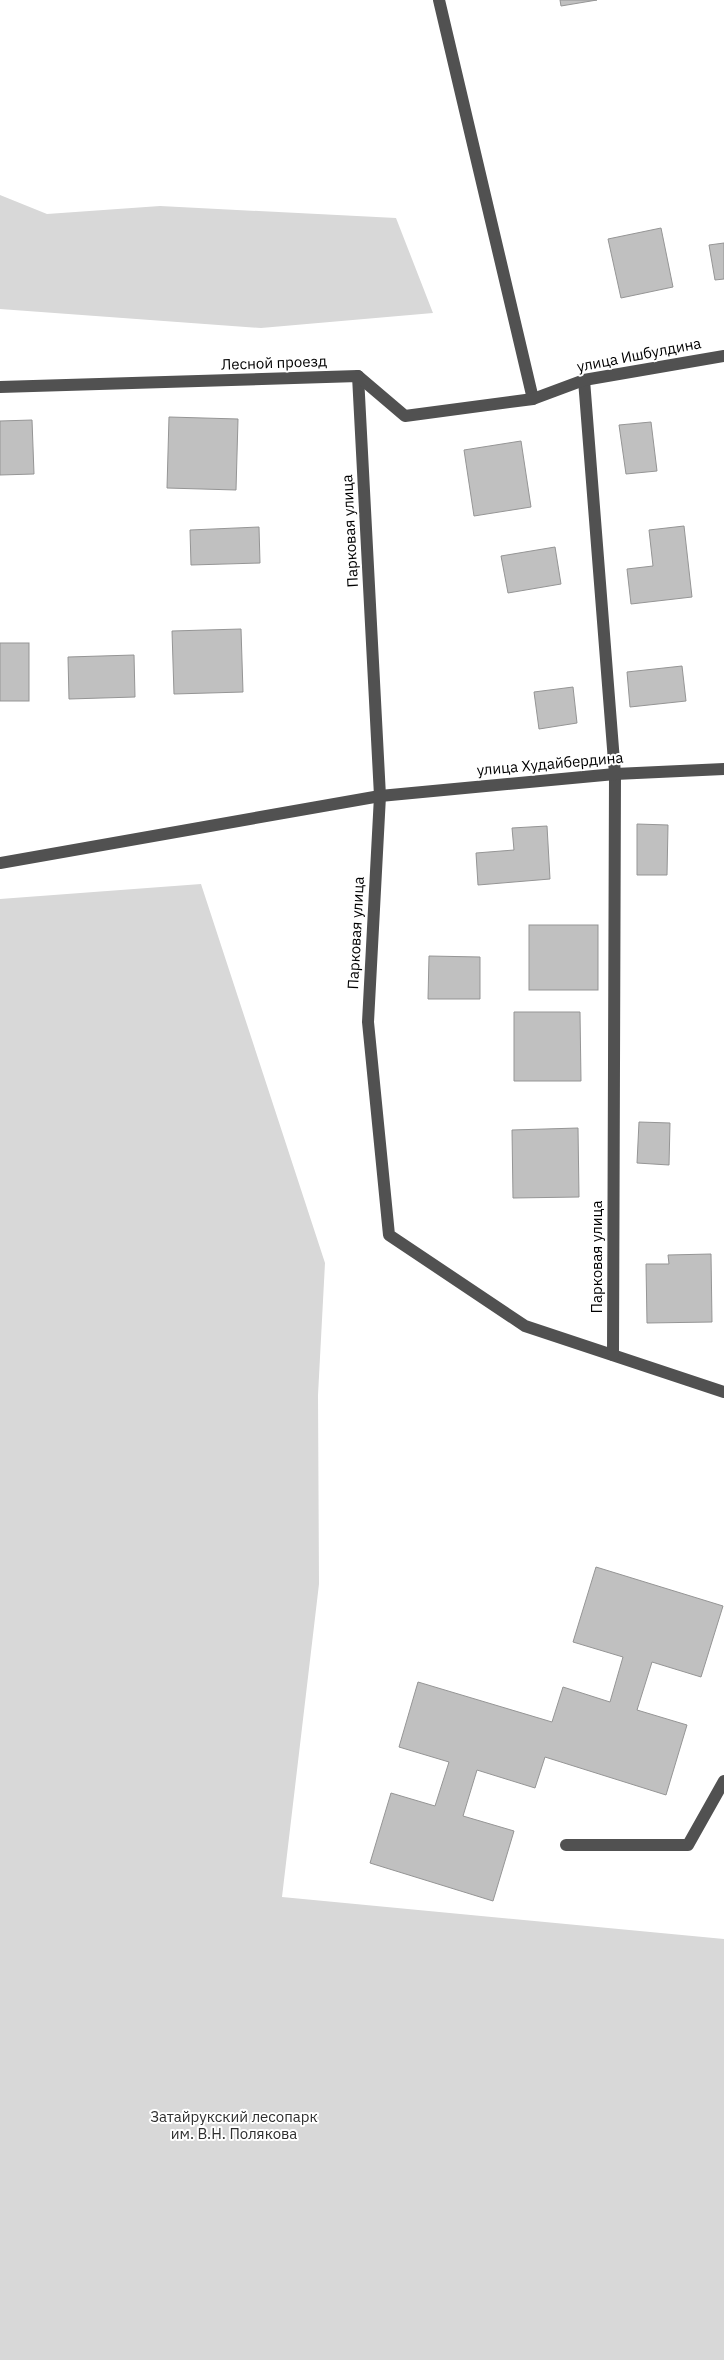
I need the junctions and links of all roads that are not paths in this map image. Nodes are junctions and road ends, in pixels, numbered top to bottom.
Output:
1 (439, 0) edge
2 (724, 356) edge
3 (358, 376) junction
4 (584, 380) junction
5 (0, 387) edge
6 (533, 399) junction
7 (724, 769) edge
8 (614, 774) junction
9 (380, 796) junction
10 (0, 863) edge
11 (613, 1355) junction
12 (724, 1392) edge
13 (724, 1781) edge
14 (566, 1845) dead end

1 - 6 street
2 - 4 street, улица Ишбулдина
3 - 5 street, Лесной проезд
3 - 6 street
3 - 9 street, Парковая улица
4 - 6 street, улица Ишбулдина
4 - 8 street, Парковая улица
7 - 8 street, улица Худайбердина
8 - 9 street, улица Худайбердина
8 - 11 street, Парковая улица
9 - 10 street, улица Худайбердина
9 - 11 street, Парковая улица
11 - 12 street, Парковая улица
13 - 14 street

